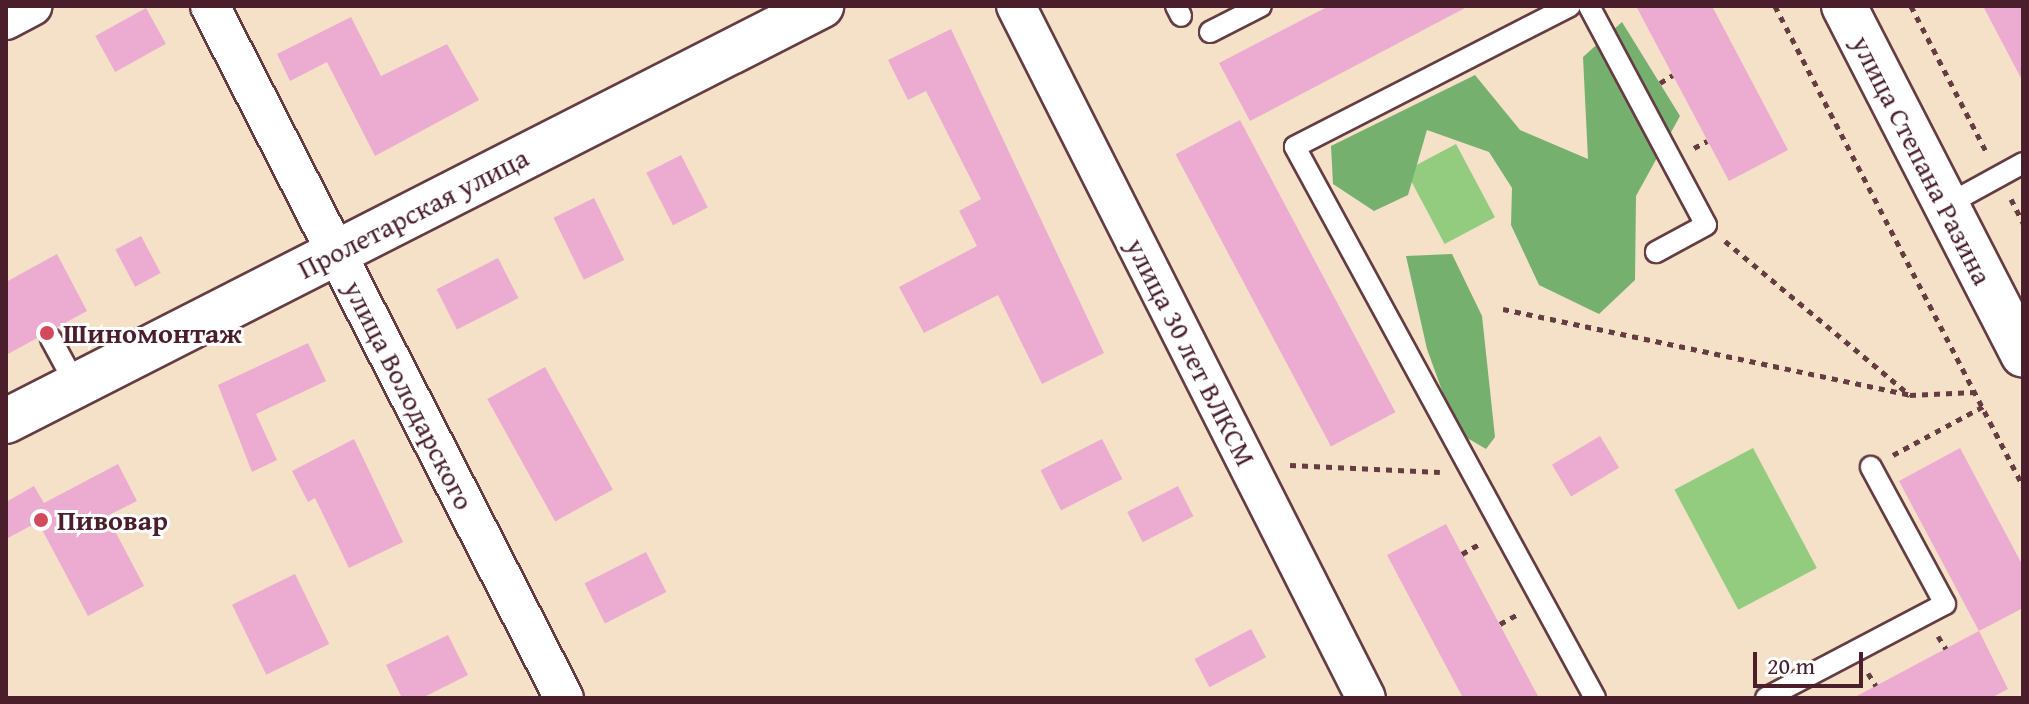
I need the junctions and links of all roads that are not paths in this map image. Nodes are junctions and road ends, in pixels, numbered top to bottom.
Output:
1 (32, 6) edge
2 (210, 6) edge
3 (821, 6) edge
4 (1016, 6) edge
5 (1261, 6) edge
6 (1570, 6) edge
7 (1589, 6) edge
8 (1844, 6) edge
9 (6, 20) edge
10 (1210, 32) dead end
11 (2023, 163) edge
12 (1943, 207) junction
13 (336, 251) junction
14 (1656, 252) dead end
15 (51, 339) dead end
16 (2023, 355) edge
17 (76, 385) junction
18 (6, 421) edge
19 (1871, 467) road end
20 (564, 698) edge
21 (1366, 698) edge
22 (1595, 698) edge
23 (1766, 698) edge

1 - 9 street
2 - 13 street, улица Володарского
3 - 13 street, Пролетарская улица
4 - 21 street, улица 30 лет ВЛКСМ
5 - 10 lane
6 - 22 lane
7 - 14 lane
8 - 12 street, улица Степана Разина
11 - 12 lane
12 - 16 street, улица Степана Разина
13 - 17 street, Пролетарская улица
13 - 20 street, улица Володарского
15 - 17 lane
17 - 18 street, Пролетарская улица
19 - 23 lane

